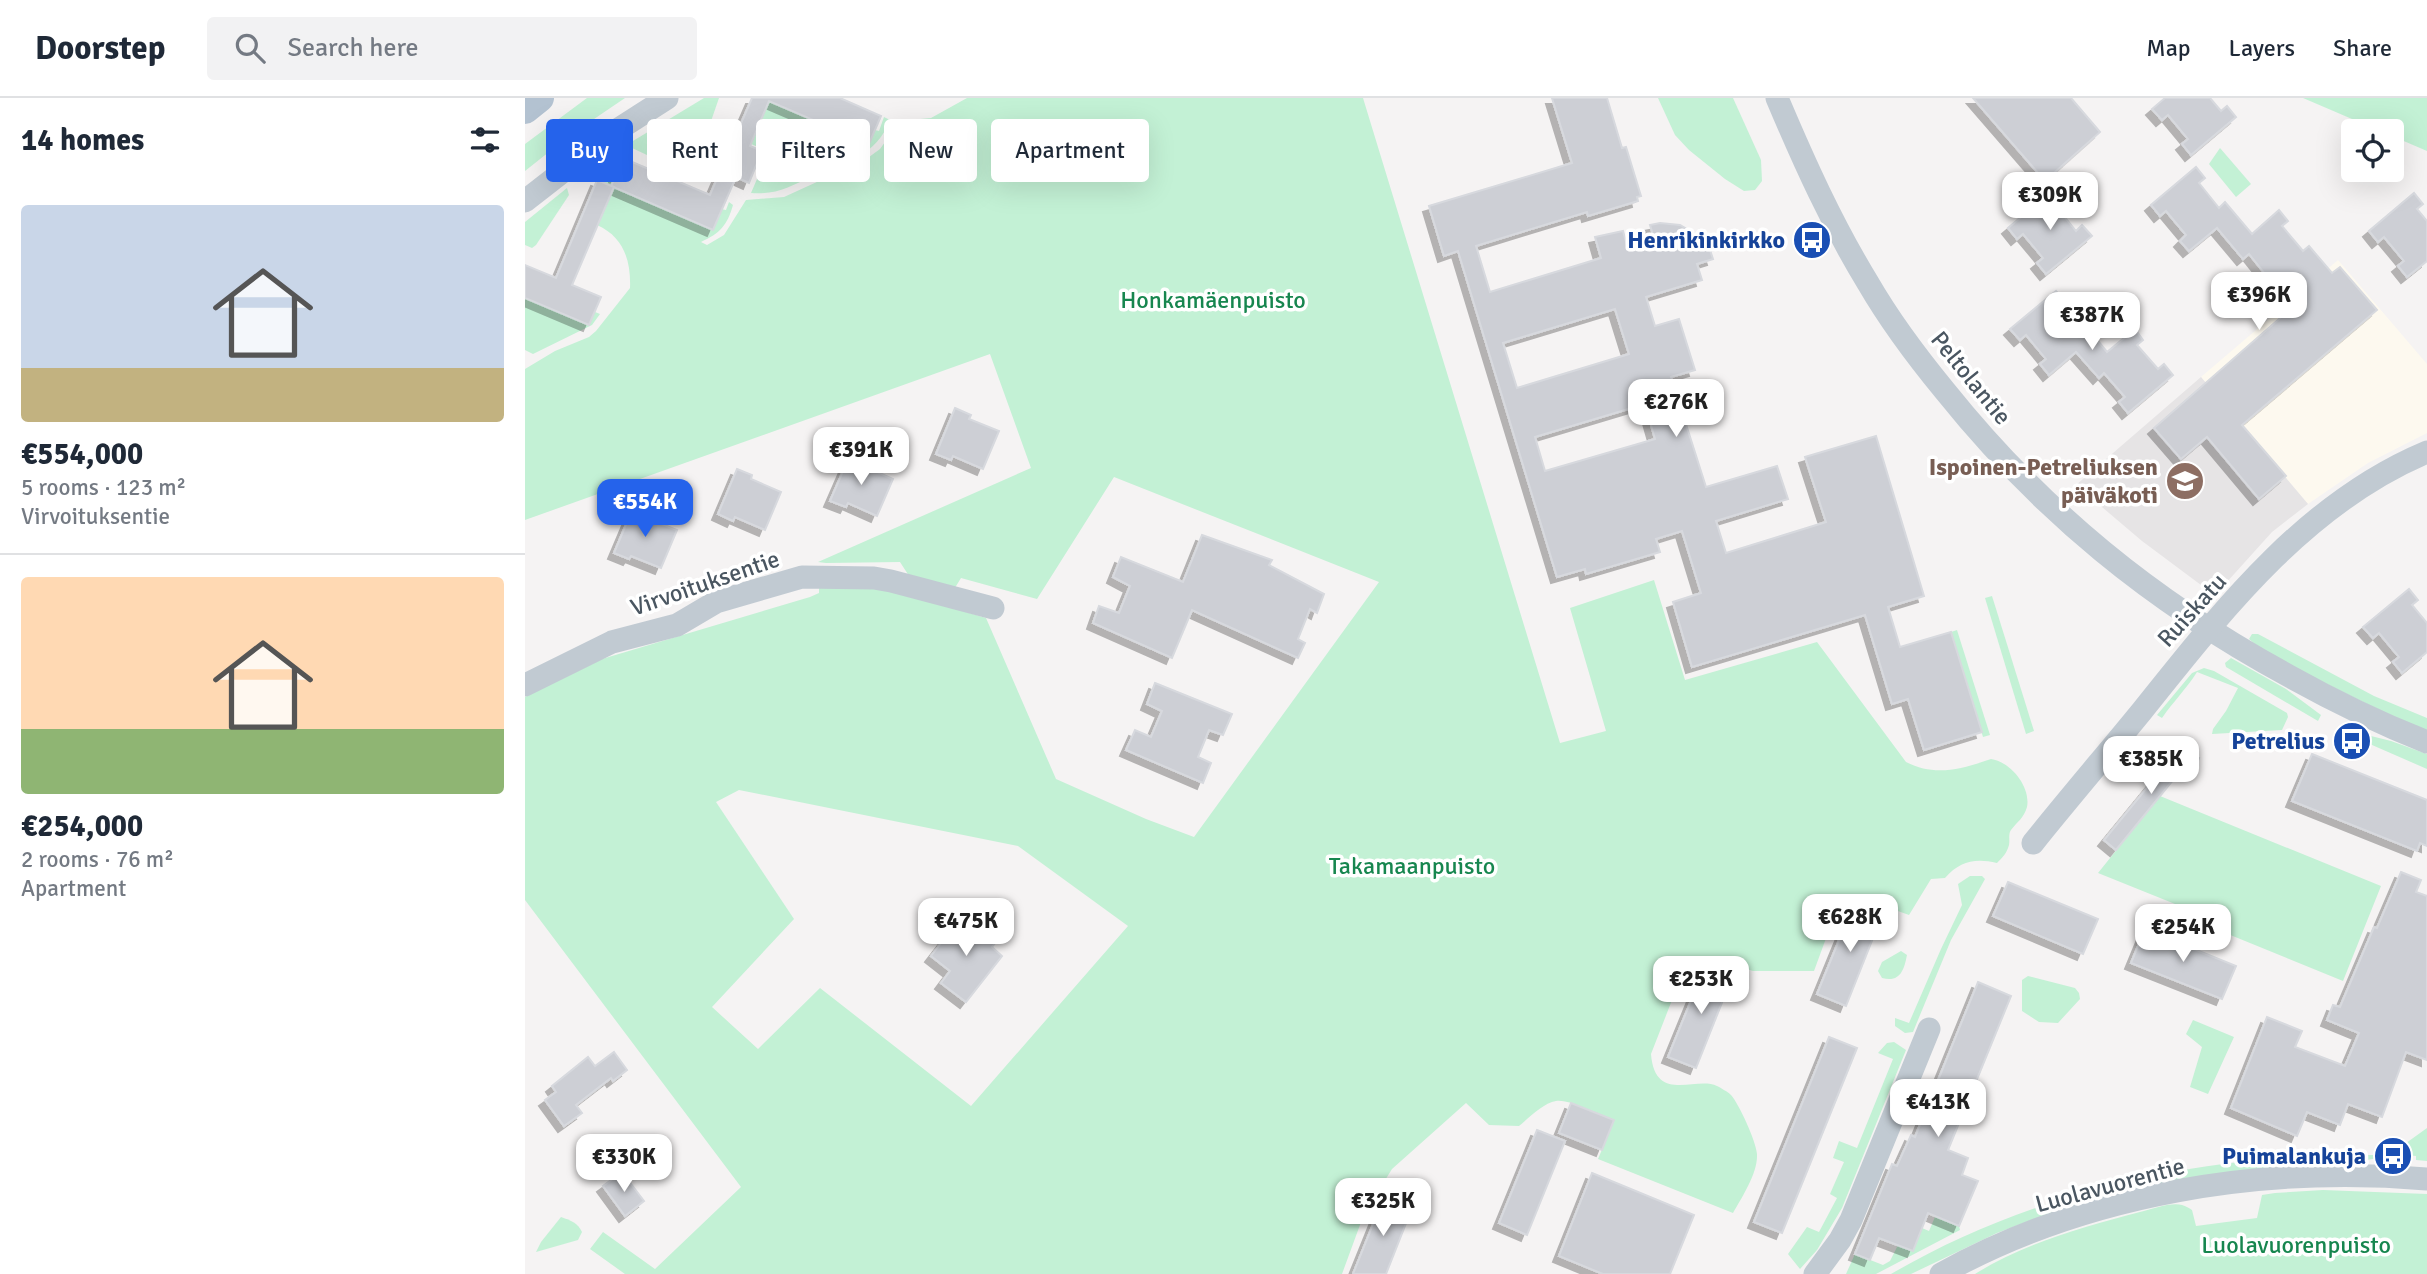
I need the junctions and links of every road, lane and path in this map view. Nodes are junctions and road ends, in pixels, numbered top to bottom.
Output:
1 (540, 98) edge
2 (667, 98) edge
3 (1777, 98) edge
4 (525, 110) edge
5 (525, 201) edge
6 (2427, 453) edge
7 (993, 608) dead end
8 (2208, 630) junction
9 (525, 685) edge
10 (2427, 742) edge
11 (2033, 843) dead end
12 (1929, 1029) dead end
13 (2427, 1179) edge
14 (1815, 1274) edge
15 (1941, 1274) edge

1 - 4 main road
2 - 5 street
3 - 8 street, Peltolantie
6 - 8 street, Ruiskatu
7 - 9 street, Virvoituksentie
8 - 10 street, Peltolantie
8 - 11 street, Ruiskatu
12 - 14 street
13 - 15 street, Luolavuorentie

